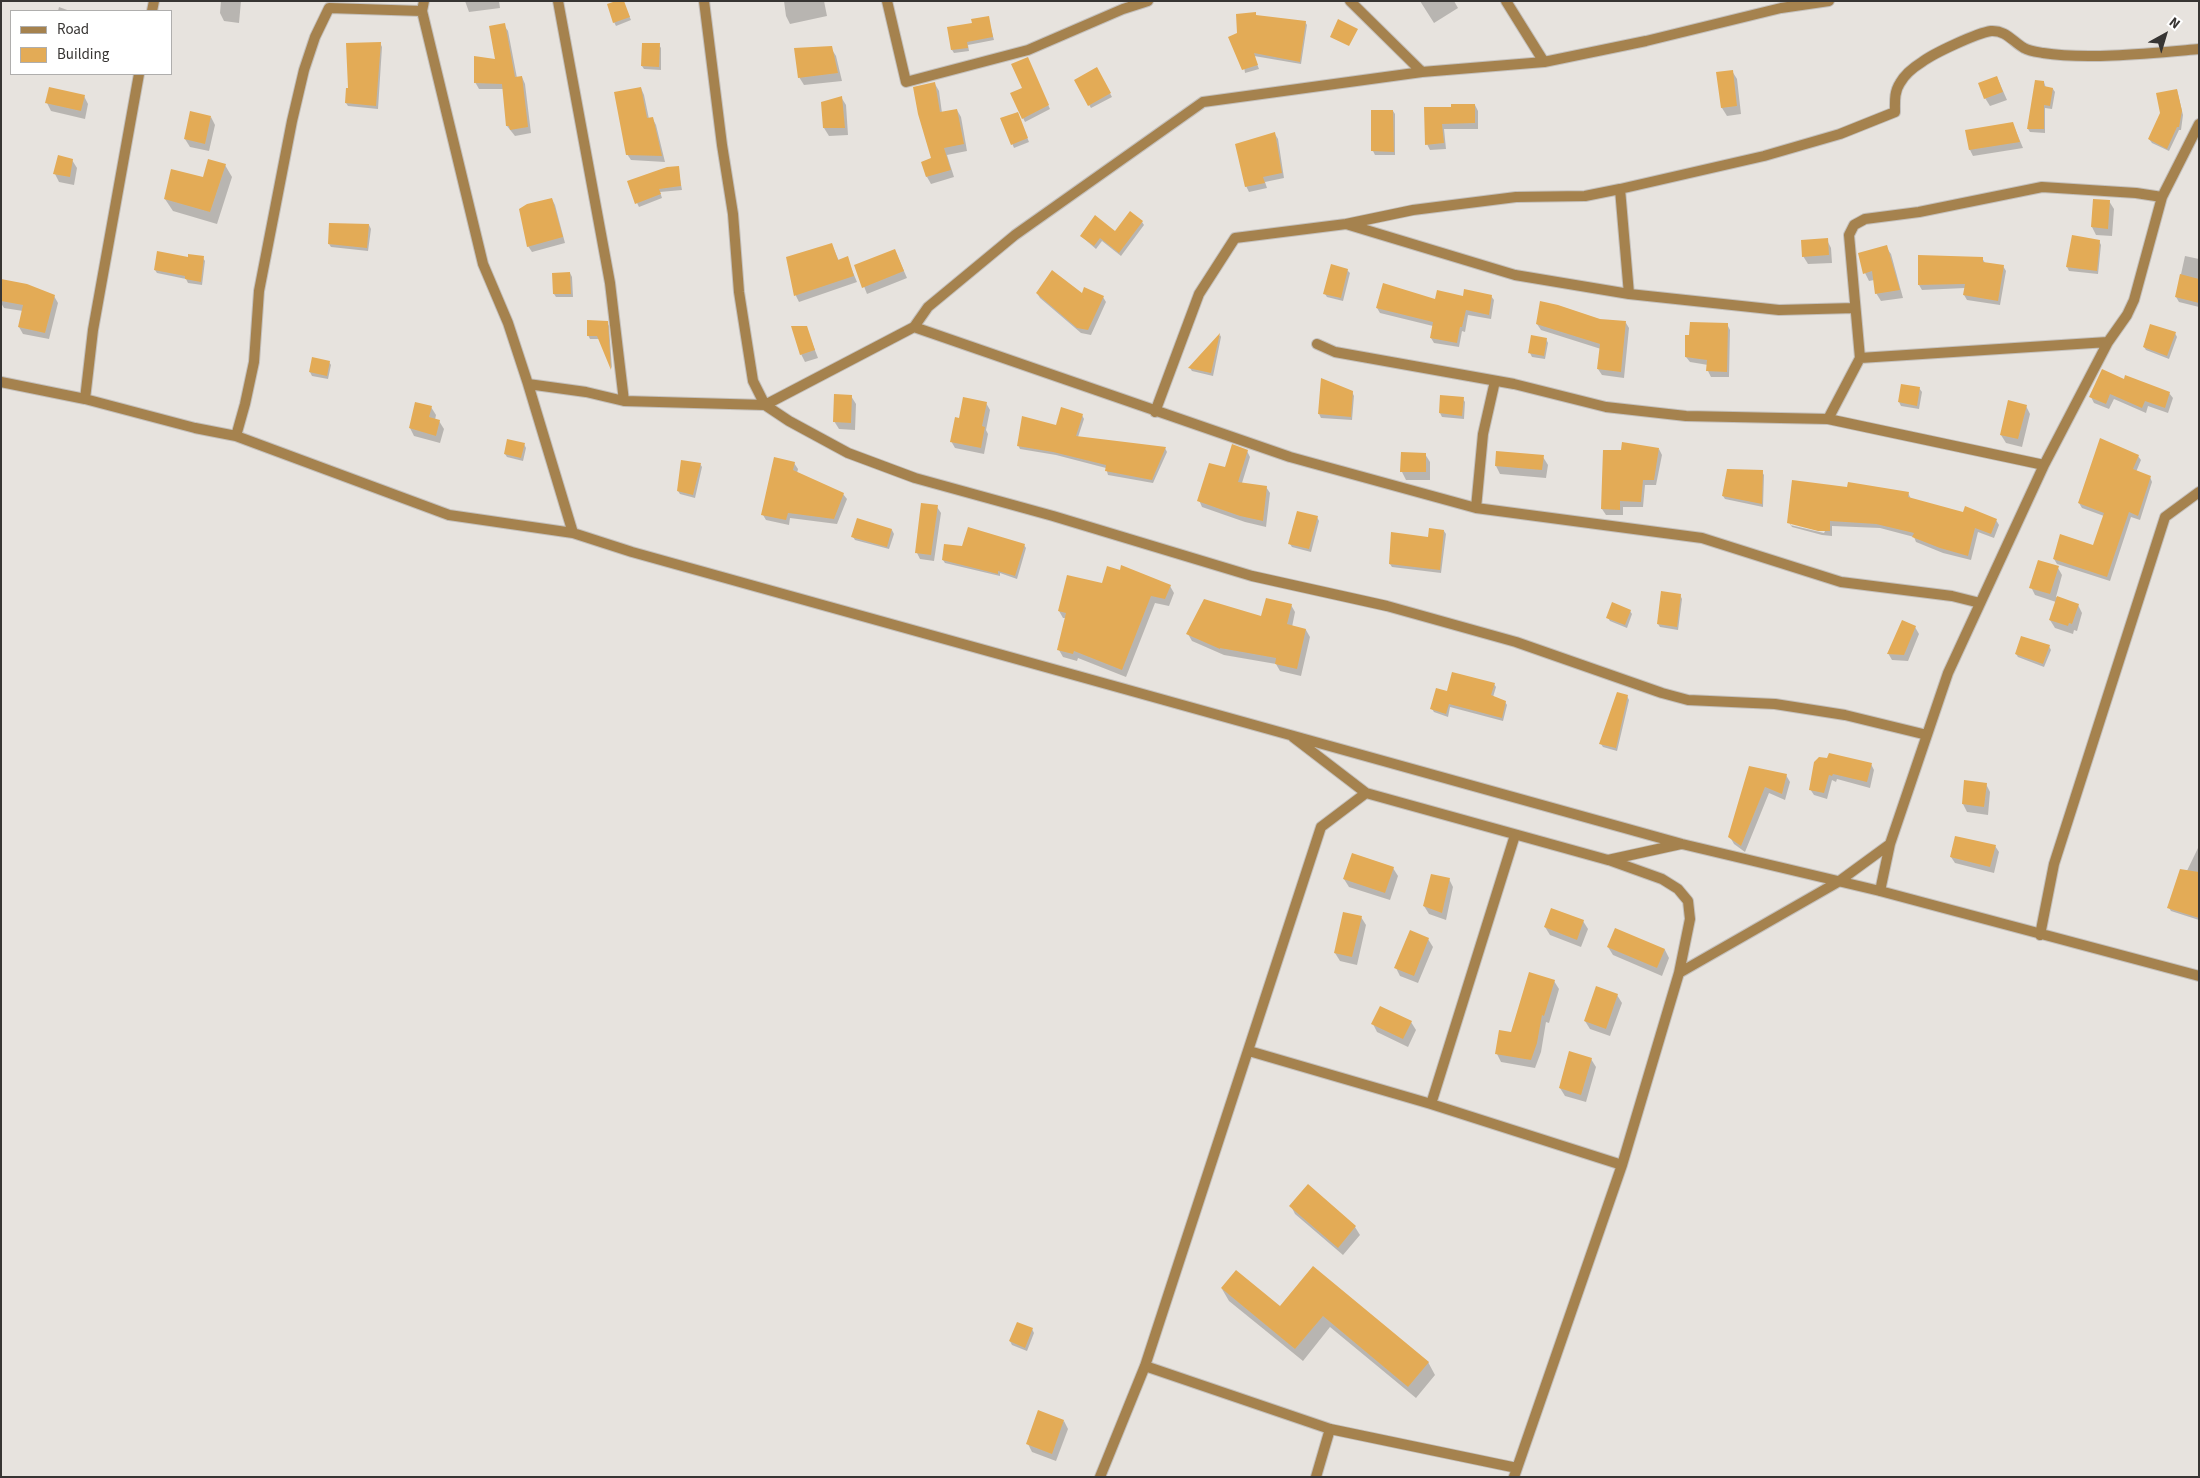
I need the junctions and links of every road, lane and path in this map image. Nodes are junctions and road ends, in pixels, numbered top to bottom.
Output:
1 (558, 1) edge
2 (704, 1) edge
3 (887, 1) edge
4 (1148, 1) edge
5 (1350, 1) edge
6 (1506, 1) edge
7 (1829, 1) edge
8 (423, 6) edge
9 (2199, 49) edge
10 (1544, 62) junction
11 (1422, 72) junction
12 (140, 75) edge
13 (2199, 124) edge
14 (1620, 189) junction
15 (2162, 197) junction
16 (1346, 224) junction
17 (1629, 294) junction
18 (1856, 308) junction
19 (914, 327) junction
20 (2108, 342) junction
21 (1316, 344) dead end
22 (1860, 358) junction
23 (1494, 381) junction
24 (1, 382) edge
25 (528, 384) junction
26 (85, 399) junction
27 (624, 401) junction
28 (765, 405) junction
29 (1155, 412) junction
30 (1828, 419) junction
31 (236, 436) junction
32 (2044, 465) junction
33 (2199, 492) edge
34 (1476, 508) junction
35 (573, 534) junction
36 (1980, 603) junction
37 (1288, 734) junction
38 (1927, 735) junction
39 (1366, 793) junction
40 (1515, 835) junction
41 (1682, 844) junction
42 (1890, 844) junction
43 (1608, 860) junction
44 (1838, 882) junction
45 (1880, 891) junction
46 (2040, 935) junction
47 (1679, 973) junction
48 (2199, 976) edge
49 (1249, 1051) junction
50 (1431, 1104) junction
51 (1622, 1165) junction
52 (1145, 1366) junction
53 (1330, 1429) junction
54 (1515, 1472) edge
55 (1100, 1477) edge
56 (1316, 1477) edge

1 - 27 street
2 - 28 street
3 - 4 street
5 - 11 street
6 - 10 street
7 - 10 street
8 - 25 street
8 - 31 street
9 - 14 street
10 - 11 street
11 - 19 street
12 - 26 street
13 - 15 street
14 - 16 street
14 - 17 street
15 - 18 street
15 - 20 street
16 - 17 street
16 - 29 street
17 - 18 street
18 - 22 street
19 - 28 street
19 - 29 street
20 - 22 street
20 - 32 street
21 - 23 street
22 - 30 street
23 - 30 street
23 - 34 street
24 - 26 street
25 - 27 street
25 - 35 street
26 - 31 street
27 - 28 street
28 - 38 street
29 - 34 street
30 - 32 street
31 - 35 street
32 - 36 street
33 - 46 street
34 - 36 street
35 - 37 street
36 - 38 street
37 - 39 street
37 - 41 street
38 - 42 street
39 - 40 street
39 - 49 street
40 - 43 street
40 - 50 street
41 - 43 street
41 - 44 street
42 - 44 street
42 - 45 street
43 - 47 street
44 - 45 street
44 - 47 street
45 - 46 street
46 - 48 street
47 - 51 street
49 - 50 street
49 - 52 street
50 - 51 street
51 - 54 street
52 - 53 street
52 - 55 street
53 - 54 street
53 - 56 street

